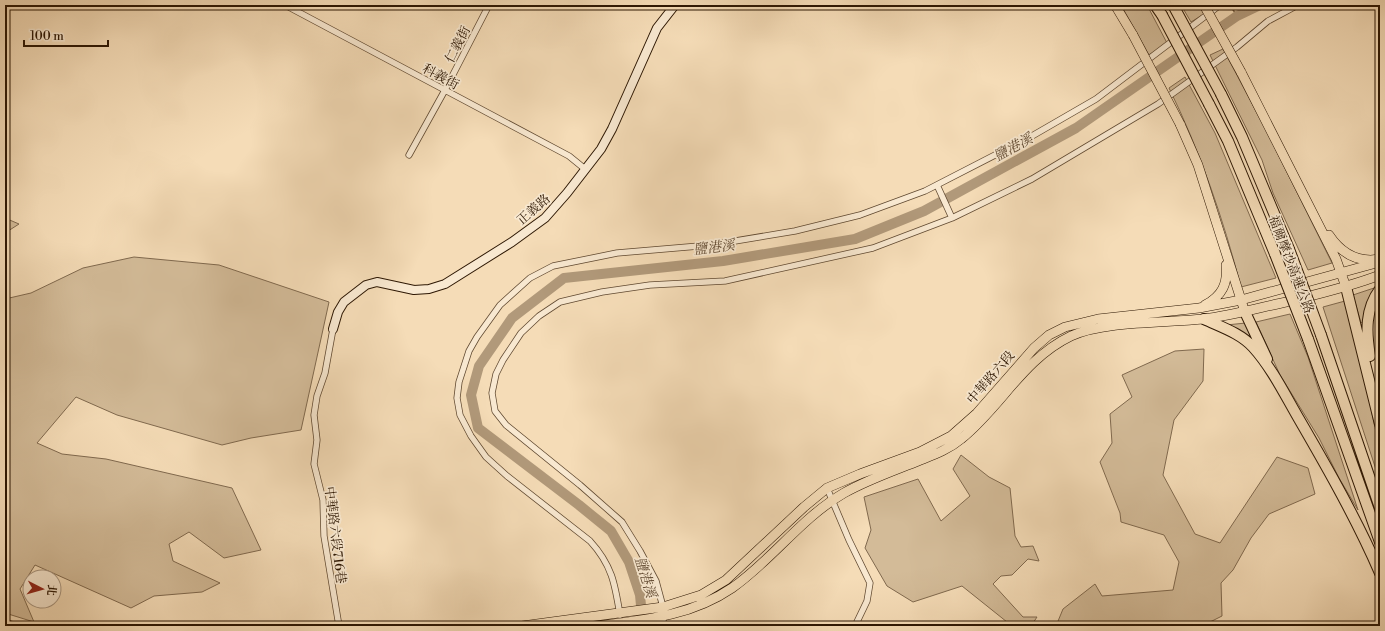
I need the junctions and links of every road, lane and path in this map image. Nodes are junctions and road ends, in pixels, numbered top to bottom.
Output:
1 (285, 5) edge
2 (489, 5) edge
3 (675, 5) edge
4 (1115, 5) edge
5 (1155, 5) edge
6 (1173, 5) edge
7 (1204, 5) edge
8 (1220, 5) edge
9 (1298, 5) edge
10 (445, 90) junction
11 (409, 156) dead end
12 (586, 169) junction
13 (937, 185) junction
14 (1312, 210) junction
15 (952, 218) junction
16 (1219, 229) junction
17 (1380, 259) edge
18 (1380, 262) edge
19 (1342, 274) junction
20 (1380, 275) edge
21 (1346, 287) junction
22 (1380, 289) edge
23 (1241, 300) junction
24 (1199, 308) junction
25 (1245, 312) junction
26 (1204, 319) junction
27 (333, 329) joint
28 (1277, 382) junction
29 (1374, 396) junction
30 (1380, 424) edge
31 (827, 488) junction
32 (833, 500) junction
33 (1380, 508) edge
34 (1380, 542) edge
35 (1380, 573) edge
36 (663, 607) junction
37 (620, 613) junction
38 (5, 622) edge
39 (664, 622) edge
40 (621, 624) edge
41 (17, 626) edge
42 (339, 626) edge
43 (522, 626) edge
44 (596, 626) edge
45 (855, 626) edge

1 - 10 street, 科義街
2 - 10 street, 仁義街
3 - 12 street, 正義路
4 - 16 main road, bridge
5 - 34 highway, 福爾摩沙高速公路, bridge
6 - 33 highway, 福爾摩沙高速公路, bridge
7 - 14 main road, bridge
8 - 13 street
9 - 15 street
10 - 11 street, 仁義街
10 - 12 street, 科義街
12 - 27 street, 正義路
13 - 15 street
13 - 37 street
14 - 17 main road
14 - 19 main road
15 - 36 street
16 - 23 main road
16 - 24 main road
18 - 19 main road, 中華路六段
19 - 21 main road
19 - 23 main road, 中華路六段
20 - 21 main road, 中華路六段
21 - 25 main road, 中華路六段
21 - 29 highway
22 - 29 highway
23 - 24 main road, 中華路六段
23 - 25 main road
24 - 31 main road, 中華路六段
25 - 26 main road, 中華路六段
25 - 28 highway
26 - 28 highway
26 - 32 main road, 中華路六段
27 - 42 street, 中華路六段716巷
28 - 35 highway
29 - 30 highway
31 - 32 street
31 - 36 main road, 中華路六段
32 - 39 main road, 中華路六段
32 - 45 street
36 - 37 main road, 中華路六段
36 - 39 street
37 - 40 street
37 - 43 main road
38 - 41 street
39 - 40 main road, 中華路六段
40 - 44 main road

